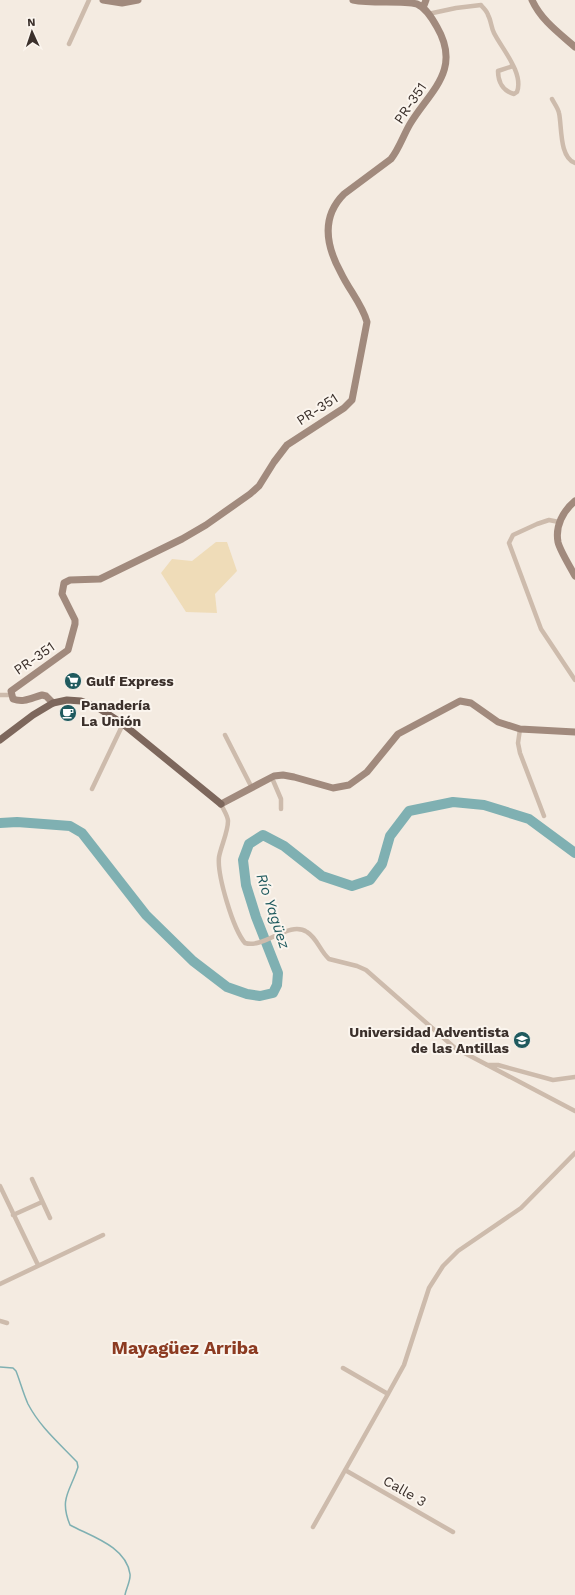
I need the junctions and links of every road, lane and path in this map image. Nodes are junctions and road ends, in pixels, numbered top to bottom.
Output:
1 (89, 0) edge
2 (103, 0) edge
3 (138, 0) edge
4 (353, 0) edge
5 (426, 0) edge
6 (532, 0) edge
7 (403, 1) edge
8 (426, 11) junction
9 (69, 44) dead end
10 (575, 47) edge
11 (513, 66) junction
12 (552, 99) dead end
13 (575, 163) edge
14 (575, 501) edge
15 (559, 522) junction
16 (575, 576) edge
17 (575, 680) edge
18 (0, 695) edge
19 (11, 696) junction
20 (53, 703) junction
21 (123, 724) junction
22 (520, 729) junction
23 (575, 732) edge
24 (225, 735) dead end
25 (0, 740) edge
26 (272, 778) junction
27 (92, 788) dead end
28 (252, 788) junction
29 (221, 804) junction
30 (281, 809) dead end
31 (544, 816) dead end
32 (486, 1065) junction
33 (575, 1078) edge
34 (575, 1111) edge
35 (575, 1153) edge
36 (32, 1179) dead end
37 (0, 1186) edge
38 (42, 1202) junction
39 (14, 1215) junction
40 (50, 1218) dead end
41 (103, 1236) dead end
42 (38, 1265) junction
43 (0, 1284) edge
44 (0, 1321) edge
45 (7, 1323) dead end
46 (343, 1368) dead end
47 (388, 1394) junction
48 (345, 1470) junction
49 (313, 1527) dead end
50 (453, 1532) dead end

1 - 9 street
2 - 3 street
4 - 7 street
5 - 8 street
6 - 10 street
7 - 8 street
8 - 11 street
8 - 19 street, PR-351 / PR-351
11 - 11 street
12 - 13 street
14 - 15 street
15 - 16 street
15 - 17 street
18 - 19 street
19 - 20 street, PR-351 / PR-351
20 - 21 main road
20 - 25 main road
21 - 27 street
21 - 29 main road
22 - 23 street
22 - 26 street
22 - 31 street
24 - 28 street
26 - 28 street
26 - 30 street
28 - 29 street
29 - 32 street
32 - 33 street
32 - 34 street
35 - 47 street
36 - 38 street
37 - 39 street
38 - 39 street
38 - 40 street
39 - 42 street
41 - 42 street
42 - 43 street
44 - 45 street
46 - 47 street
47 - 48 street
48 - 49 street
48 - 50 street, Calle 3

